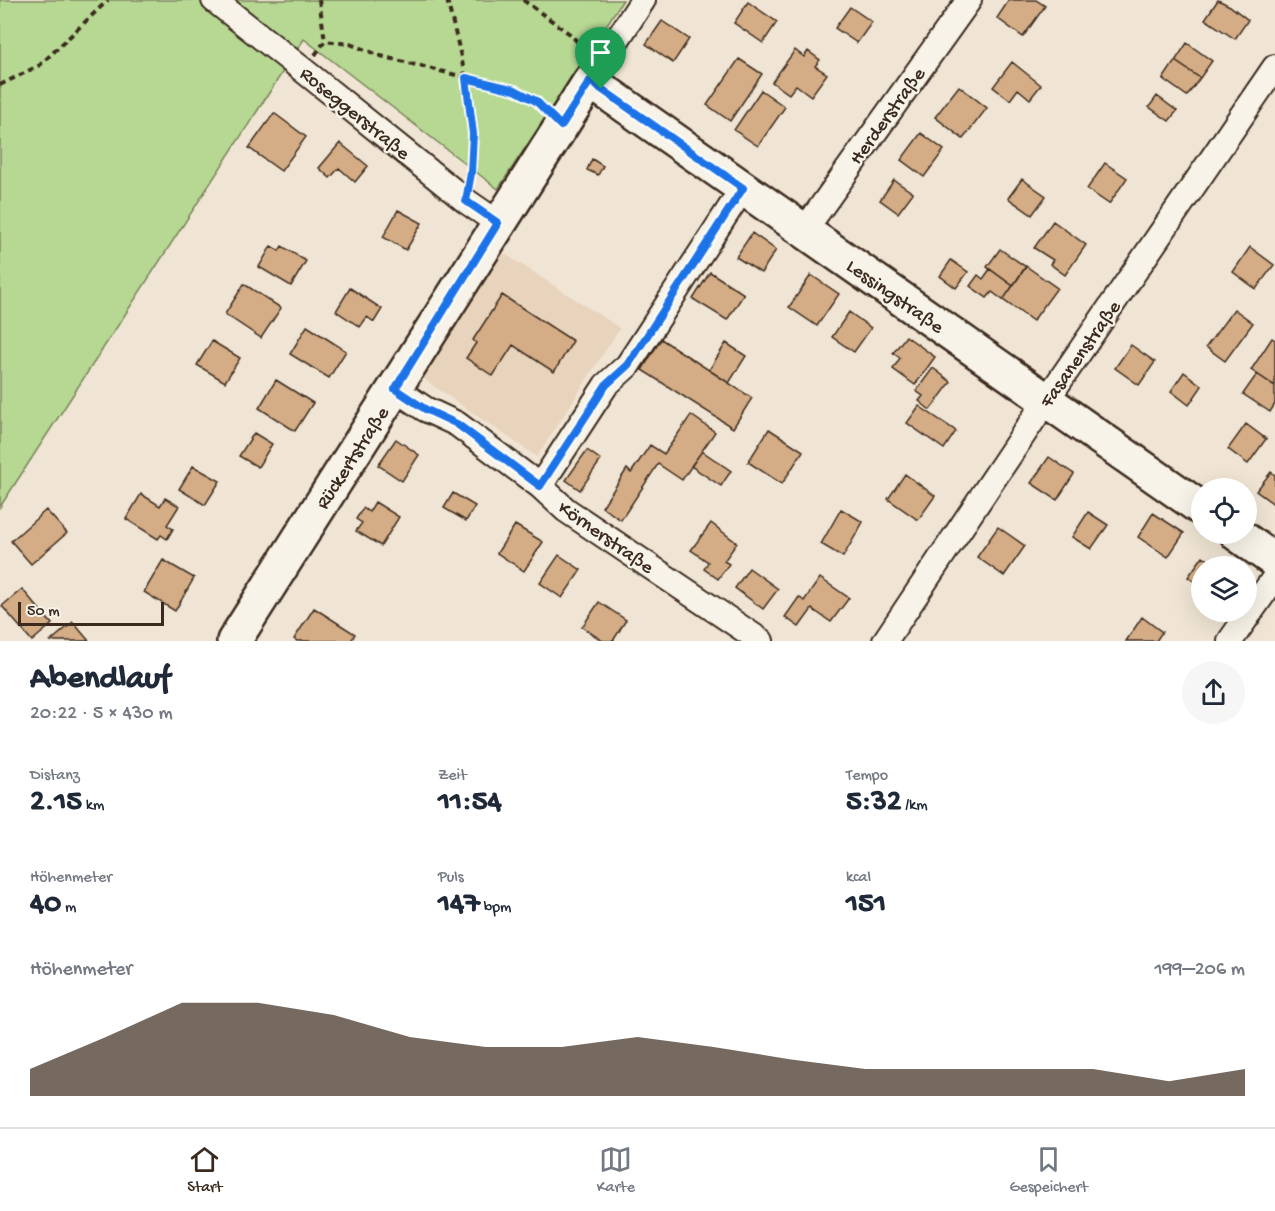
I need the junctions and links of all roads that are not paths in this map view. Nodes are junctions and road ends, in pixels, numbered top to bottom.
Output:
1 (214, 0) edge
2 (643, 0) edge
3 (969, 0) edge
4 (1275, 67) edge
5 (595, 74) junction
6 (743, 188) junction
7 (498, 223) junction
8 (804, 231) junction
9 (395, 389) junction
10 (1047, 400) junction
11 (540, 486) junction
12 (1191, 501) edge
13 (1251, 544) edge
14 (1275, 561) edge
15 (1275, 577) edge
16 (234, 641) edge
17 (762, 641) edge
18 (885, 641) edge
19 (1230, 641) edge

1 - 7 street, Roseggerstraße
2 - 5 street, Rückertstraße
3 - 8 street, Herderstraße
4 - 10 street, Fasanenstraße
5 - 6 street, Lessingstraße
5 - 7 street, Rückertstraße
6 - 8 street, Lessingstraße
6 - 11 street
7 - 9 street, Rückertstraße
8 - 10 street, Lessingstraße
9 - 11 street, Körnerstraße
9 - 16 street, Rückertstraße
10 - 12 street, Lessingstraße
10 - 18 street, Fasanenstraße
11 - 17 street, Körnerstraße
13 - 14 street
15 - 19 street

